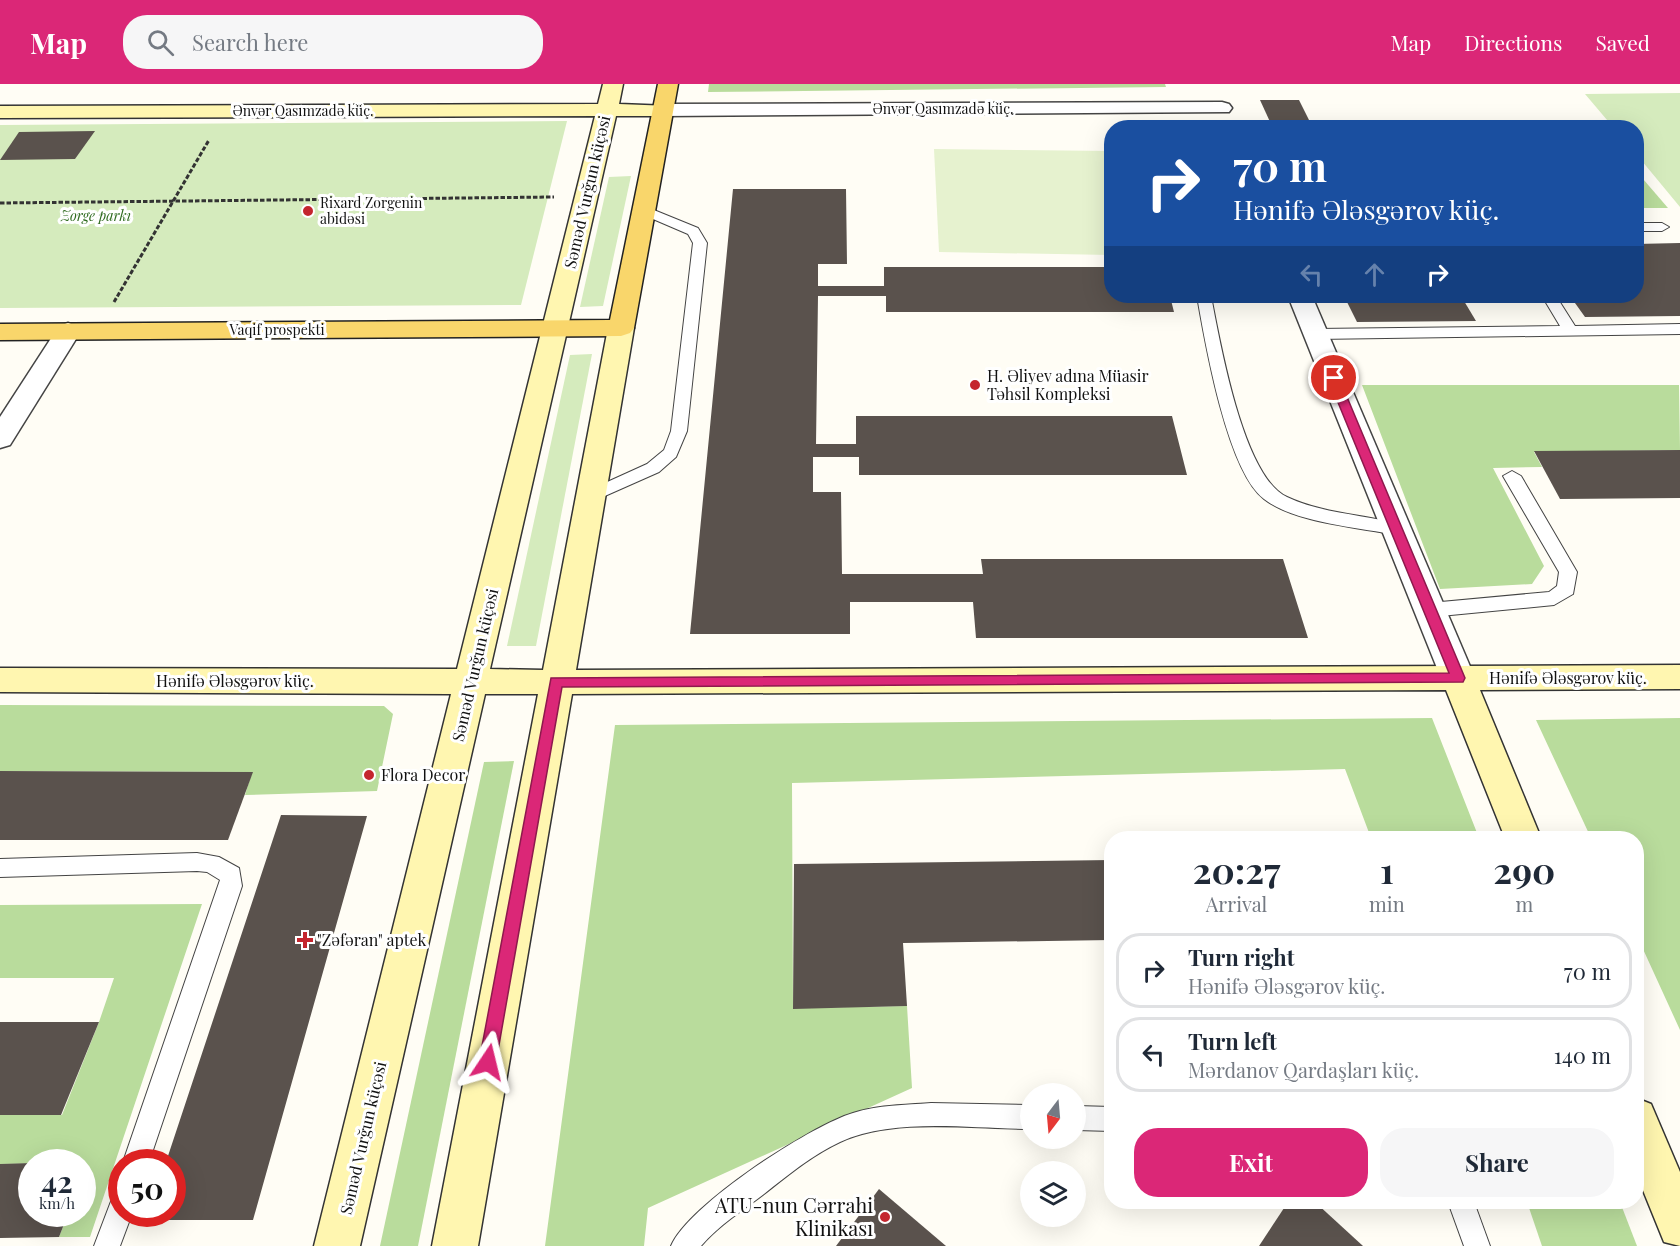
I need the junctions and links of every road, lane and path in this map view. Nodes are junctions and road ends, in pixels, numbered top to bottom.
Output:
1 (613, 84) edge
2 (668, 84) edge
3 (607, 110) junction
4 (663, 110) junction
5 (0, 112) edge
6 (1227, 120) edge
7 (213, 133) dead end
8 (556, 197) dead end
9 (173, 202) junction
10 (0, 203) edge
11 (644, 210) junction
12 (1644, 227) edge
13 (1662, 227) dead end
14 (1205, 303) edge
15 (1303, 303) edge
16 (1553, 303) edge
17 (110, 308) dead end
18 (621, 328) junction
19 (1680, 328) edge
20 (555, 329) junction
21 (1570, 330) junction
22 (68, 331) junction
23 (0, 332) edge
24 (1316, 334) junction
25 (0, 440) edge
26 (1512, 476) dead end
27 (590, 497) junction
28 (1396, 529) junction
29 (1430, 610) junction
30 (1680, 677) edge
31 (1458, 678) junction
32 (0, 680) edge
33 (471, 681) junction
34 (556, 682) junction
35 (1520, 831) edge
36 (0, 868) edge
37 (1020, 1117) edge
38 (1086, 1118) edge
39 (1104, 1119) edge
40 (1644, 1138) edge
41 (140, 1149) edge
42 (1464, 1209) edge
43 (1680, 1226) edge
44 (114, 1227) edge
45 (107, 1246) edge
46 (337, 1246) edge
47 (455, 1246) edge
48 (684, 1246) edge
49 (1477, 1246) edge

1 - 3 main road, Səməd Vurğun küçəsi
2 - 4 main road
3 - 4 main road, Ənvər Qasımzadə küç.
3 - 5 main road, Ənvər Qasımzadə küç.
3 - 20 main road, Səməd Vurğun küçəsi
4 - 6 street, Ənvər Qasımzadə küç.
4 - 11 main road
7 - 9 path
8 - 9 path
9 - 10 path
9 - 17 path
11 - 18 main road
11 - 27 lane
12 - 13 lane
14 - 28 lane
15 - 24 street
16 - 21 lane
18 - 20 main road, Vaqif prospekti
18 - 27 main road
19 - 21 lane
20 - 22 main road, Vaqif prospekti
20 - 33 main road, Səməd Vurğun küçəsi
21 - 24 lane
22 - 23 main road, Vaqif prospekti
22 - 25 street
24 - 28 street
26 - 29 lane
27 - 34 main road
28 - 29 street
29 - 31 street
30 - 31 main road, Hənifə Ələsgərov küç.
31 - 34 main road, Hənifə Ələsgərov küç.
31 - 35 main road
32 - 33 main road, Hənifə Ələsgərov küç.
33 - 34 main road, Hənifə Ələsgərov küç.
33 - 46 main road, Səməd Vurğun küçəsi
34 - 47 main road
36 - 41 lane
37 - 48 lane
38 - 39 lane
40 - 43 main road
42 - 49 lane
44 - 45 lane

